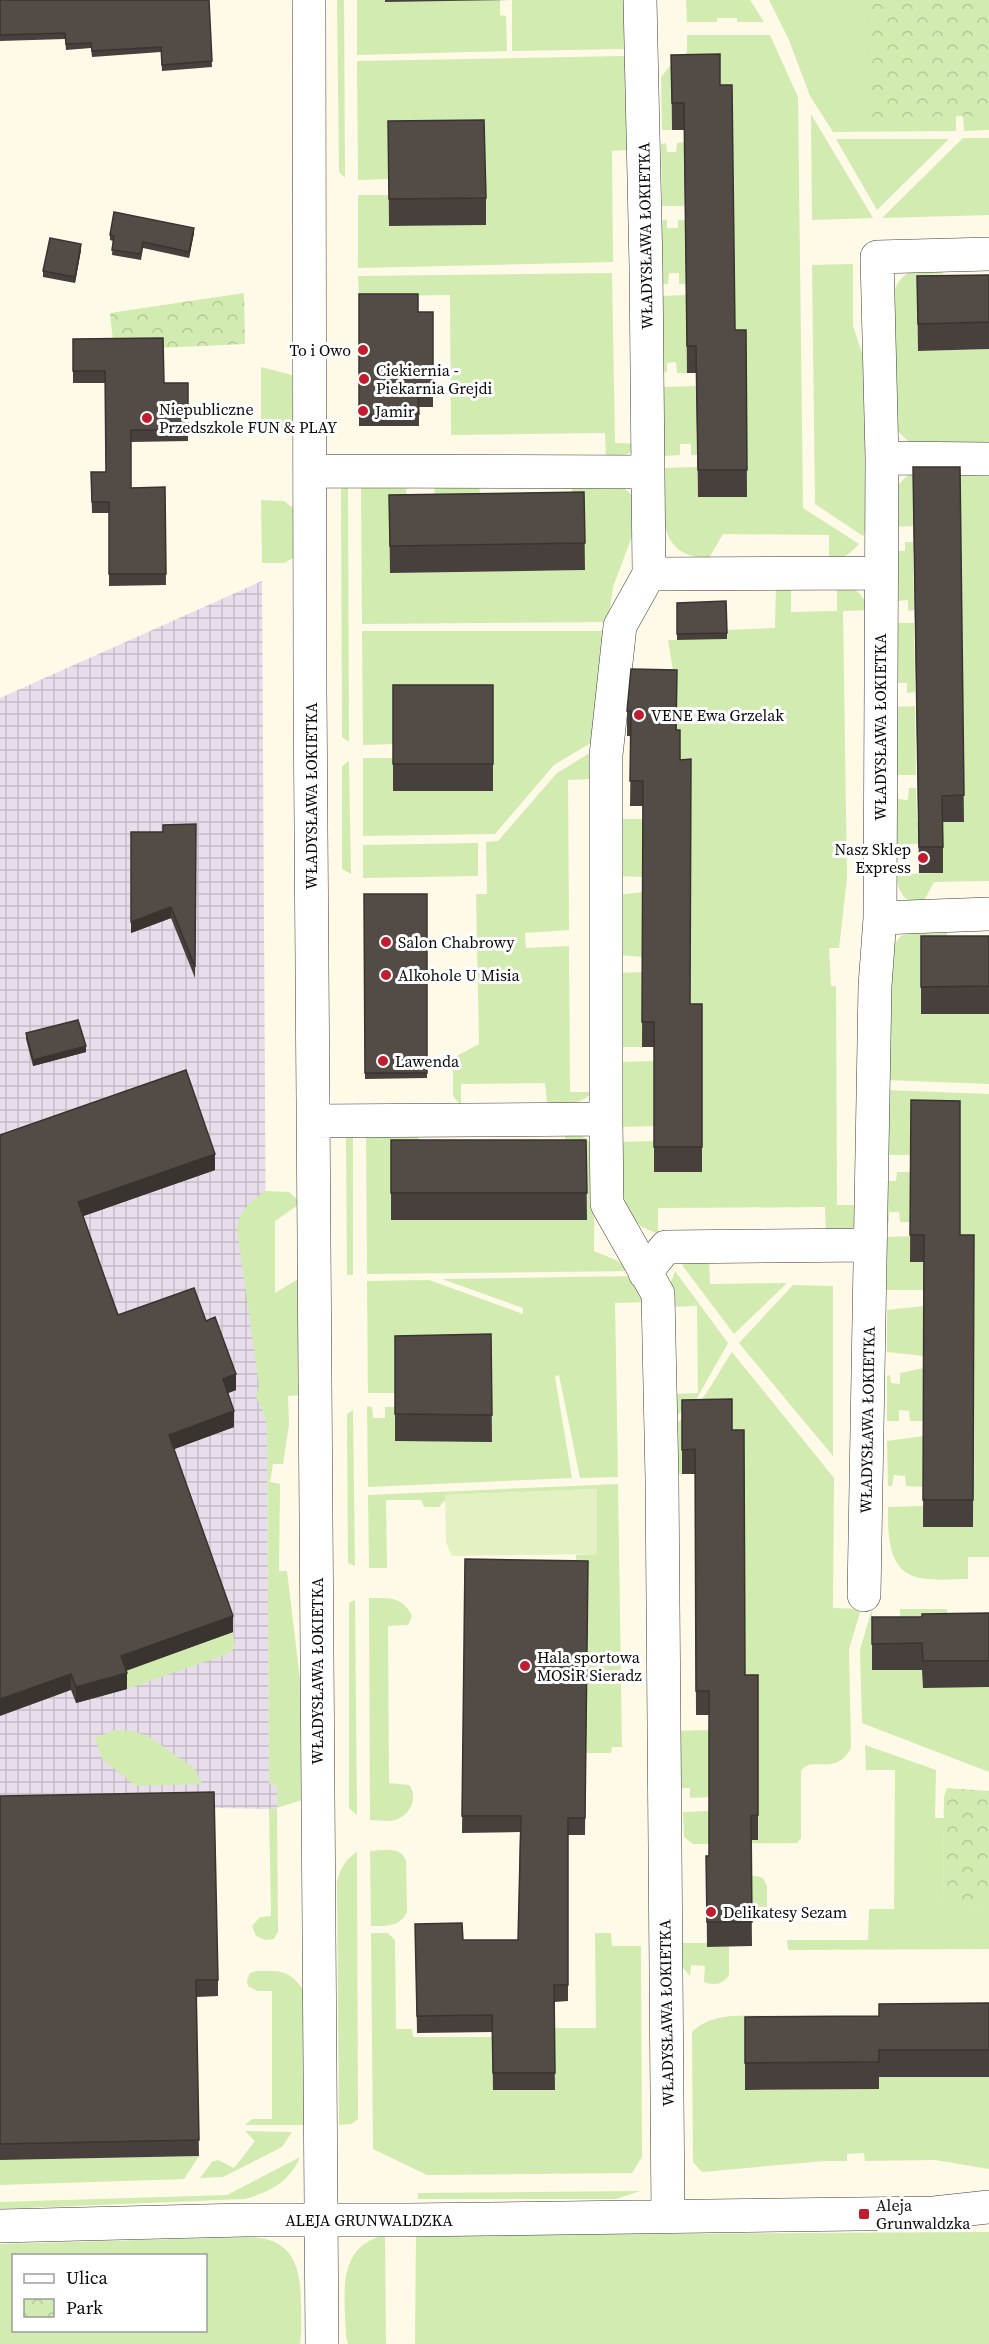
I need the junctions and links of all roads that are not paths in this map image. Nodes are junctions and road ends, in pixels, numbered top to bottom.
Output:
1 (309, 0) edge
2 (640, 0) edge
3 (989, 254) edge
4 (882, 458) junction
5 (989, 459) edge
6 (310, 471) junction
7 (648, 472) junction
8 (880, 573) junction
9 (649, 574) junction
10 (989, 914) edge
11 (880, 918) junction
12 (606, 1119) junction
13 (313, 1121) junction
14 (870, 1245) junction
15 (645, 1273) junction
16 (864, 1595) dead end
17 (989, 2207) edge
18 (668, 2217) junction
19 (321, 2221) junction
20 (0, 2226) edge
21 (322, 2344) edge

1 - 6 street, WŁADYSŁAWA ŁOKIETKA
2 - 7 street, WŁADYSŁAWA ŁOKIETKA
3 - 4 street, WŁADYSŁAWA ŁOKIETKA
4 - 5 street
4 - 8 street, WŁADYSŁAWA ŁOKIETKA
6 - 7 street
6 - 13 street, WŁADYSŁAWA ŁOKIETKA
7 - 9 street, WŁADYSŁAWA ŁOKIETKA
8 - 9 street
8 - 11 street, WŁADYSŁAWA ŁOKIETKA
9 - 12 street, WŁADYSŁAWA ŁOKIETKA
10 - 11 street
11 - 14 street, WŁADYSŁAWA ŁOKIETKA
12 - 13 street
12 - 15 street, WŁADYSŁAWA ŁOKIETKA
13 - 19 street, WŁADYSŁAWA ŁOKIETKA
14 - 15 street
14 - 16 street, WŁADYSŁAWA ŁOKIETKA
15 - 18 street, WŁADYSŁAWA ŁOKIETKA
17 - 18 street, ALEJA GRUNWALDZKA
18 - 19 street, ALEJA GRUNWALDZKA
19 - 20 street, ALEJA GRUNWALDZKA
19 - 21 street, WŁADYSŁAWA ŁOKIETKA

